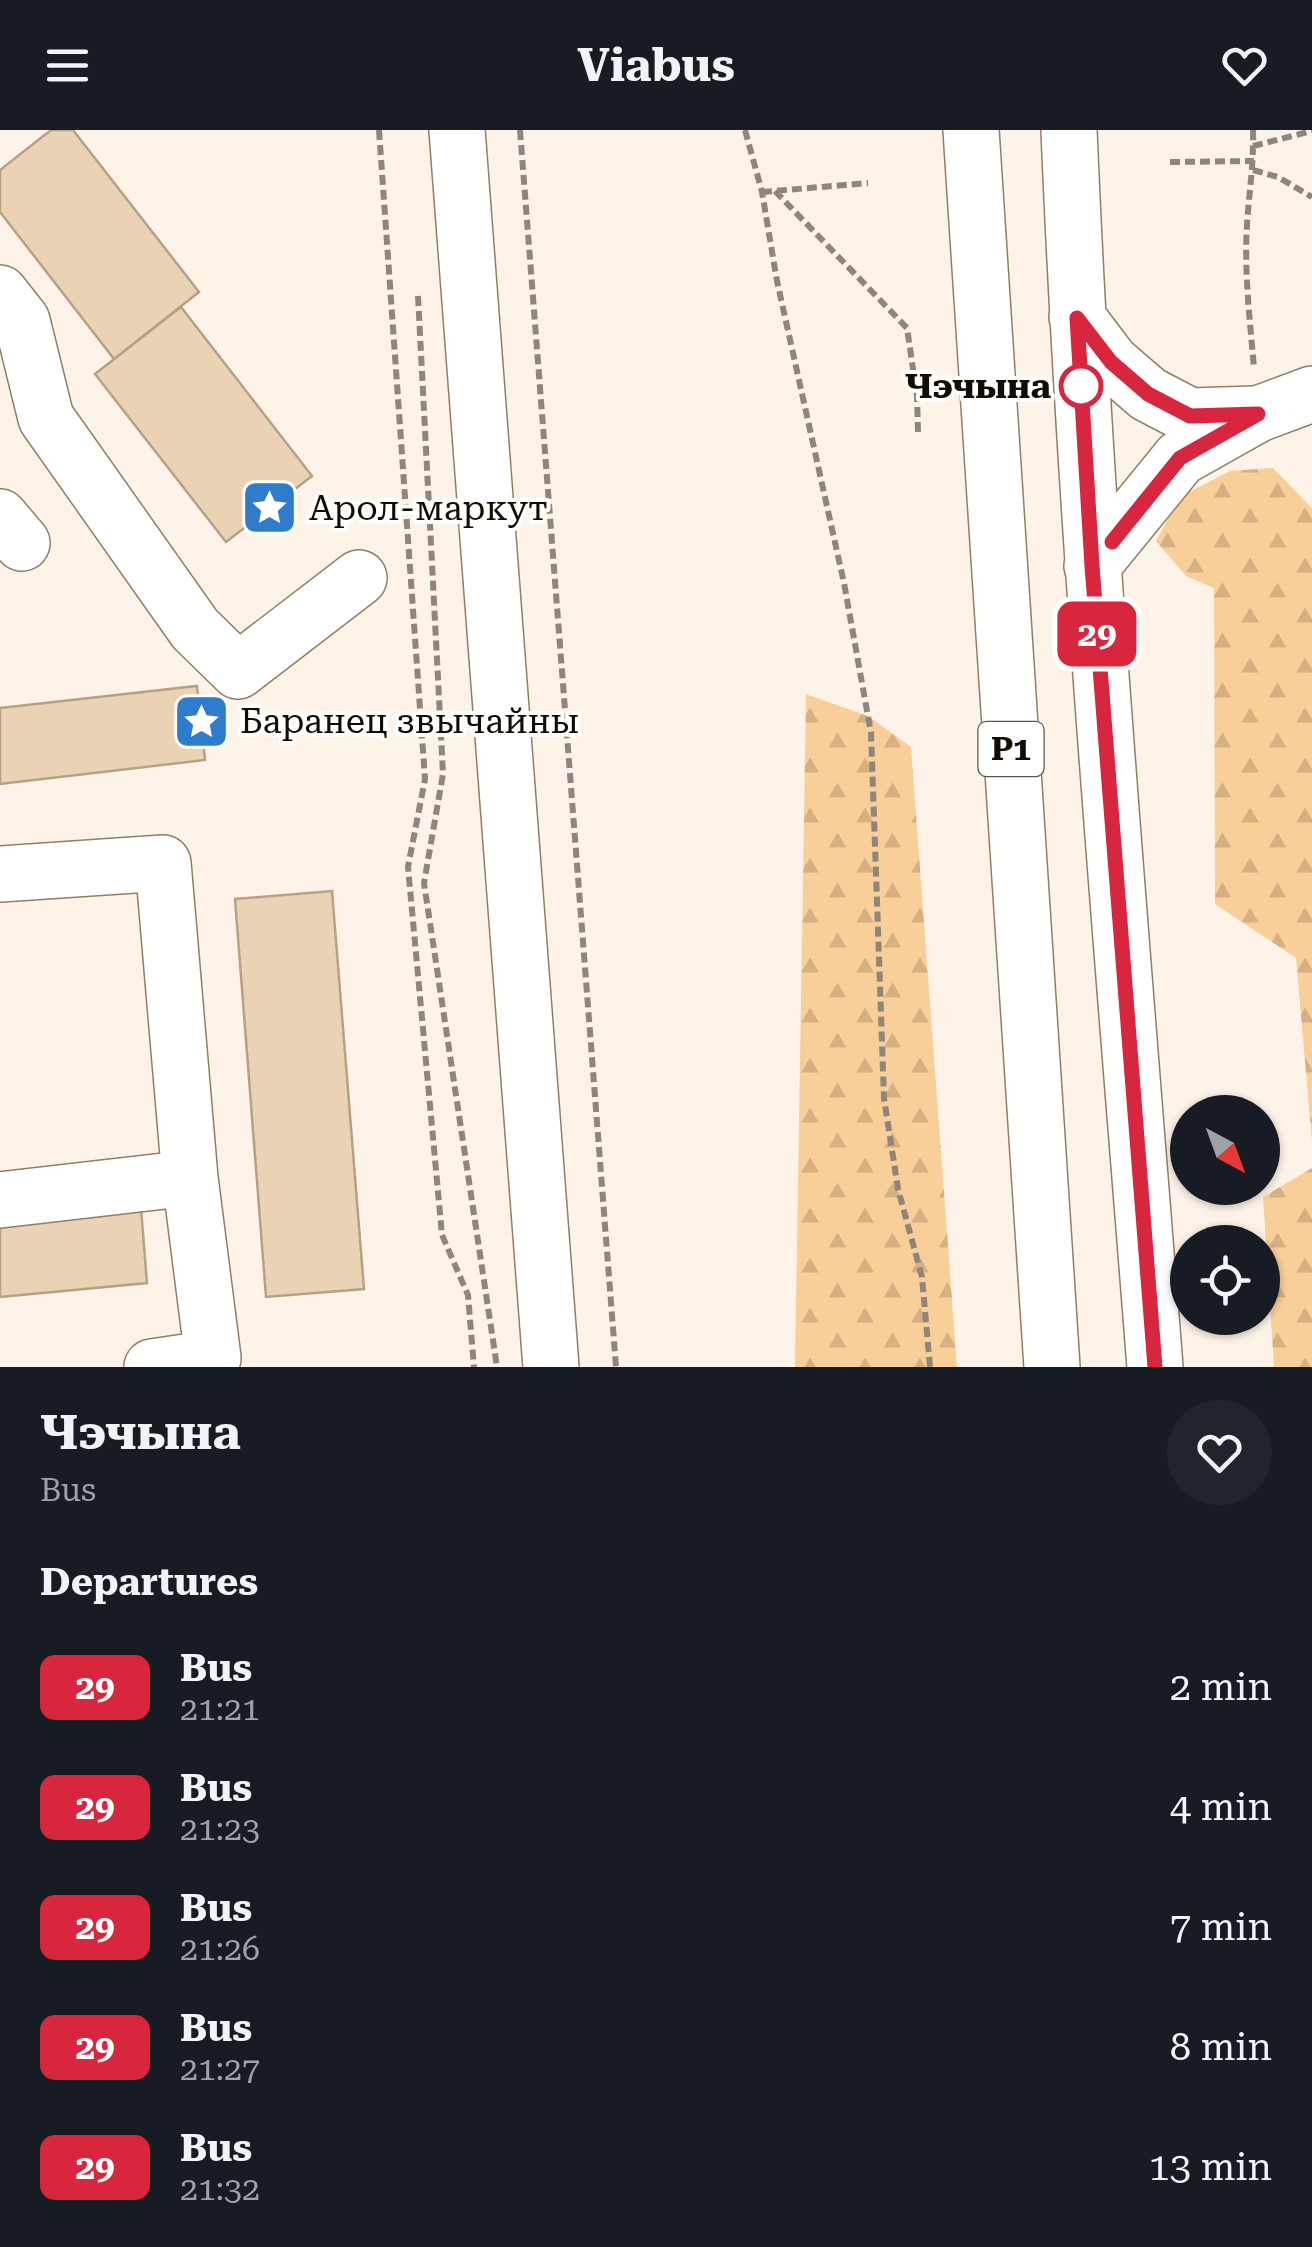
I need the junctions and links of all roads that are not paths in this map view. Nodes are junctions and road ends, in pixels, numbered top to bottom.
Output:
1 (457, 130) edge
2 (970, 130) edge
3 (1068, 130) edge
4 (7, 318) edge
5 (1077, 318) junction
6 (1312, 394) edge
7 (1258, 414) junction
8 (1092, 566) junction
9 (359, 578) dead end
10 (0, 874) edge
11 (190, 1178) junction
12 (0, 1200) edge
13 (152, 1367) edge
14 (552, 1367) edge
15 (1052, 1367) edge
16 (1155, 1367) edge

1 - 14 main road
2 - 15 main road, Р1
3 - 5 main road
4 - 9 main road
5 - 7 main road
5 - 8 main road
6 - 7 main road
7 - 8 main road
8 - 16 main road
10 - 11 main road
11 - 12 main road
11 - 13 main road

